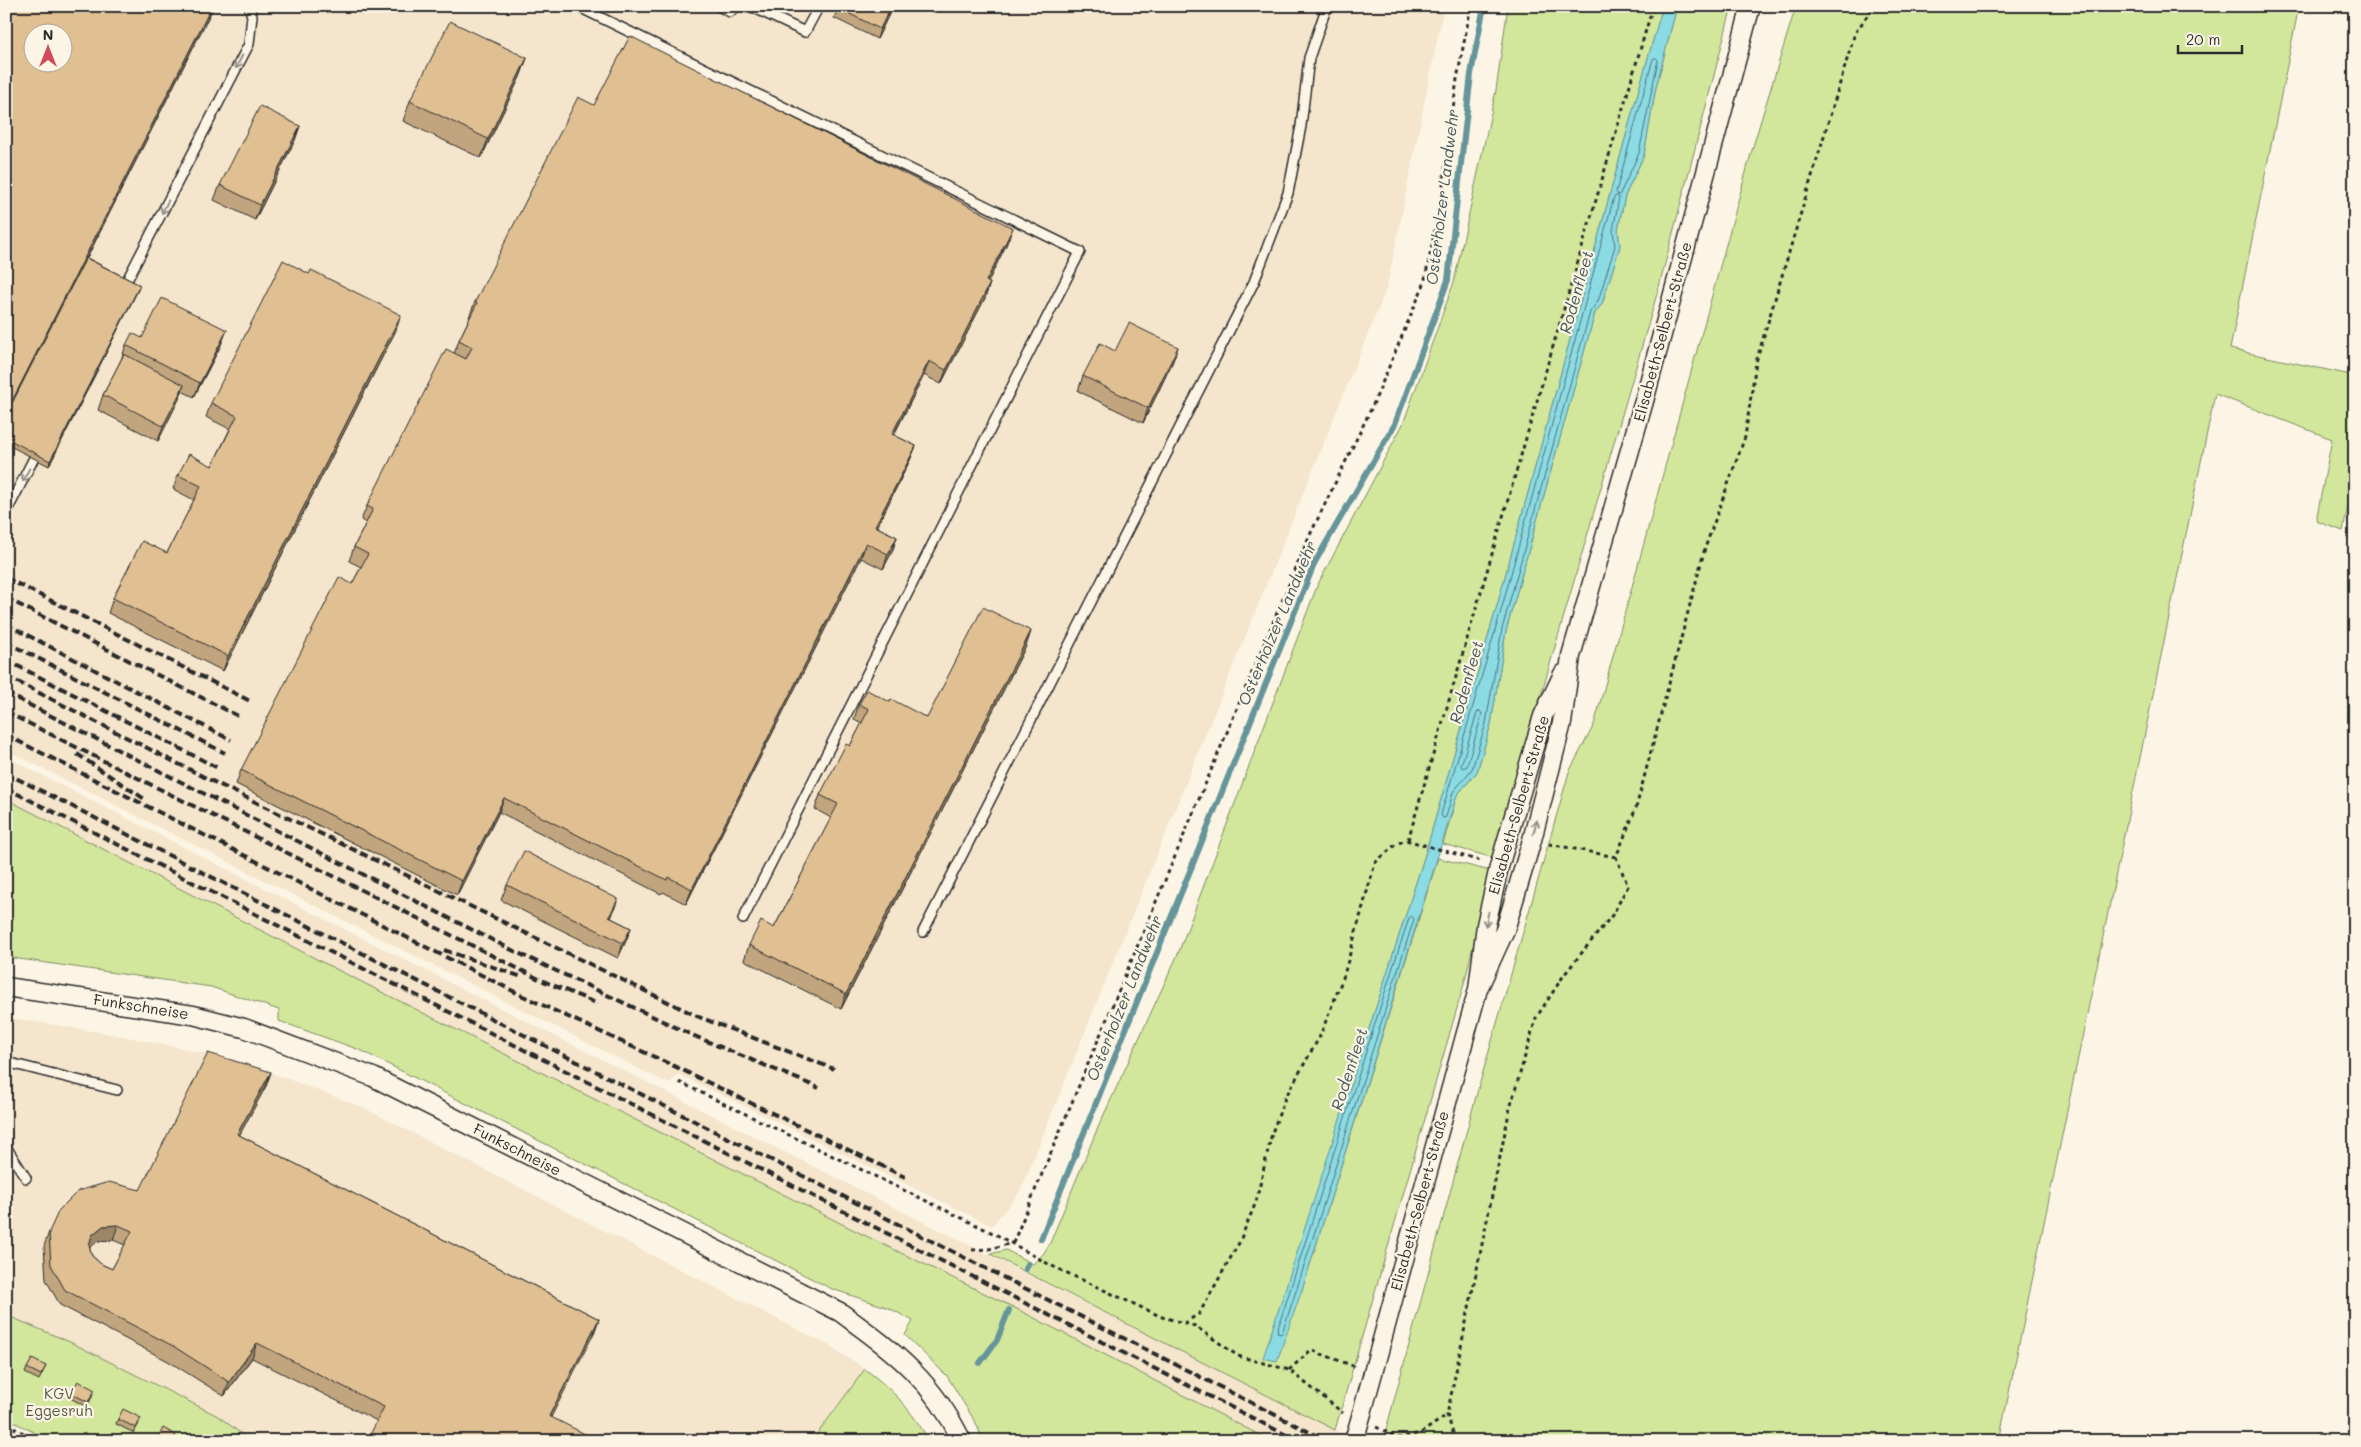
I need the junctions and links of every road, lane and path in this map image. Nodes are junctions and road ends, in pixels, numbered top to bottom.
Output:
1 (249, 6) edge
2 (577, 6) edge
3 (718, 6) edge
4 (737, 6) edge
5 (750, 6) edge
6 (819, 6) edge
7 (1327, 6) edge
8 (1471, 6) edge
9 (1652, 6) edge
10 (1751, 6) edge
11 (1874, 6) edge
12 (116, 300) edge
13 (43, 442) edge
14 (6, 513) edge
15 (1571, 656) junction
16 (1408, 840) junction
17 (1532, 840) junction
18 (1445, 851) dead end
19 (1616, 857) junction
20 (743, 919) dead end
21 (923, 932) dead end
22 (6, 987) edge
23 (1478, 989) junction
24 (6, 1062) edge
25 (679, 1082) dead end
26 (117, 1090) dead end
27 (6, 1147) edge
28 (26, 1178) dead end
29 (1013, 1243) junction
30 (972, 1250) dead end
31 (1184, 1323) junction
32 (1374, 1373) junction
33 (6, 1424) edge
34 (39, 1441) edge
35 (962, 1441) edge
36 (1354, 1441) edge
37 (1456, 1441) edge

1 -> 12 lane
2 - 20 lane
3 - 4 lane
5 - 6 lane
7 - 21 lane
8 - 29 path
9 - 16 path
10 - 15 street, Elisabeth-Selbert-Straße
11 - 19 path
13 -> 14 lane
17 -> 15 street, Elisabeth-Selbert-Straße
15 -> 23 street, Elisabeth-Selbert-Straße
16 - 18 path
16 - 31 path
17 - 19 path
17 - 23 street, Elisabeth-Selbert-Straße
19 - 37 path
22 - 35 street, Funkschneise
23 - 32 street, Elisabeth-Selbert-Straße
24 - 26 lane
25 - 29 path
27 - 28 lane
29 - 30 path
29 - 31 path
31 - 32 path
32 - 36 street, Elisabeth-Selbert-Straße, bridge
33 - 34 path

